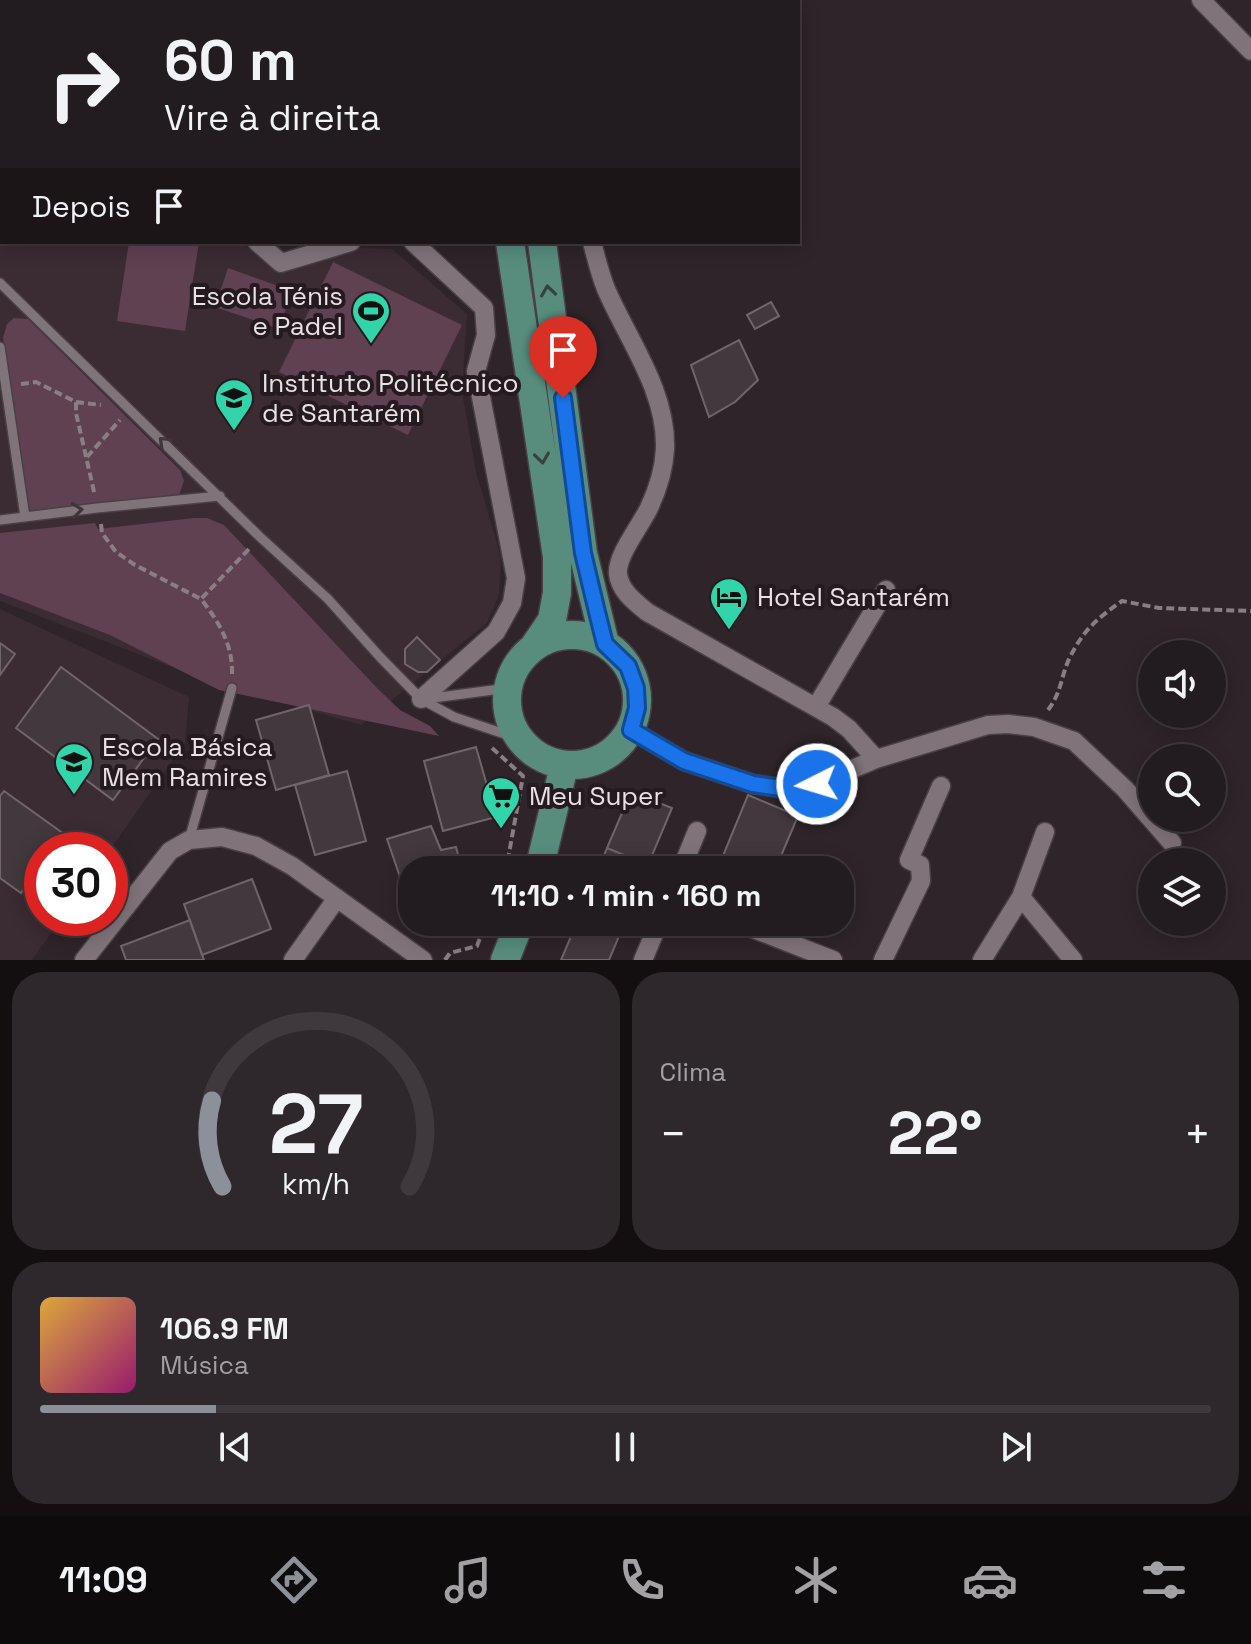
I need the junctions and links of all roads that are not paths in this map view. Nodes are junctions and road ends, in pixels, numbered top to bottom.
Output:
1 (1201, 0) edge
2 (1251, 51) edge
3 (259, 244) edge
4 (344, 244) edge
5 (415, 244) edge
6 (510, 244) edge
7 (542, 244) edge
8 (592, 244) edge
9 (0, 283) edge
10 (0, 347) edge
11 (220, 496) junction
12 (25, 517) junction
13 (0, 520) edge
14 (886, 590) dead end
15 (605, 644) junction
16 (535, 645) junction
17 (232, 688) road end
18 (508, 688) junction
19 (421, 699) junction
20 (816, 707) junction
21 (631, 730) junction
22 (505, 743) junction
23 (876, 759) junction
24 (564, 766) junction
25 (941, 786) dead end
26 (697, 831) dead end
27 (1045, 832) dead end
28 (189, 840) junction
29 (1172, 843) dead end
30 (542, 856) edge
31 (687, 856) edge
32 (1021, 897) junction
33 (337, 898) junction
34 (514, 936) edge
35 (653, 936) edge
36 (772, 936) edge
37 (84, 960) edge
38 (293, 960) edge
39 (423, 960) edge
40 (505, 960) edge
41 (643, 960) edge
42 (833, 960) edge
43 (883, 960) edge
44 (982, 960) edge
45 (1073, 960) edge

1 - 2 street
3 - 4 street
5 - 19 street
6 -> 16 main road
15 -> 7 main road
8 - 20 street
11 -> 9 lane
10 - 12 lane
12 -> 11 lane
11 - 19 lane
12 - 13 lane
14 - 20 street
15 - 16 main road
15 - 21 main road
16 - 18 main road
17 - 28 lane
18 - 19 lane
18 - 22 main road
19 - 22 lane
20 - 23 street
21 - 23 street
21 - 24 main road
22 - 24 main road
23 - 29 street
24 - 30 main road
25 - 43 street
26 - 31 street
27 - 32 street
28 - 33 street
28 - 37 street
32 - 44 street
32 - 45 street
33 - 38 street
33 - 39 street
34 - 40 main road
35 - 41 street
36 - 42 street

